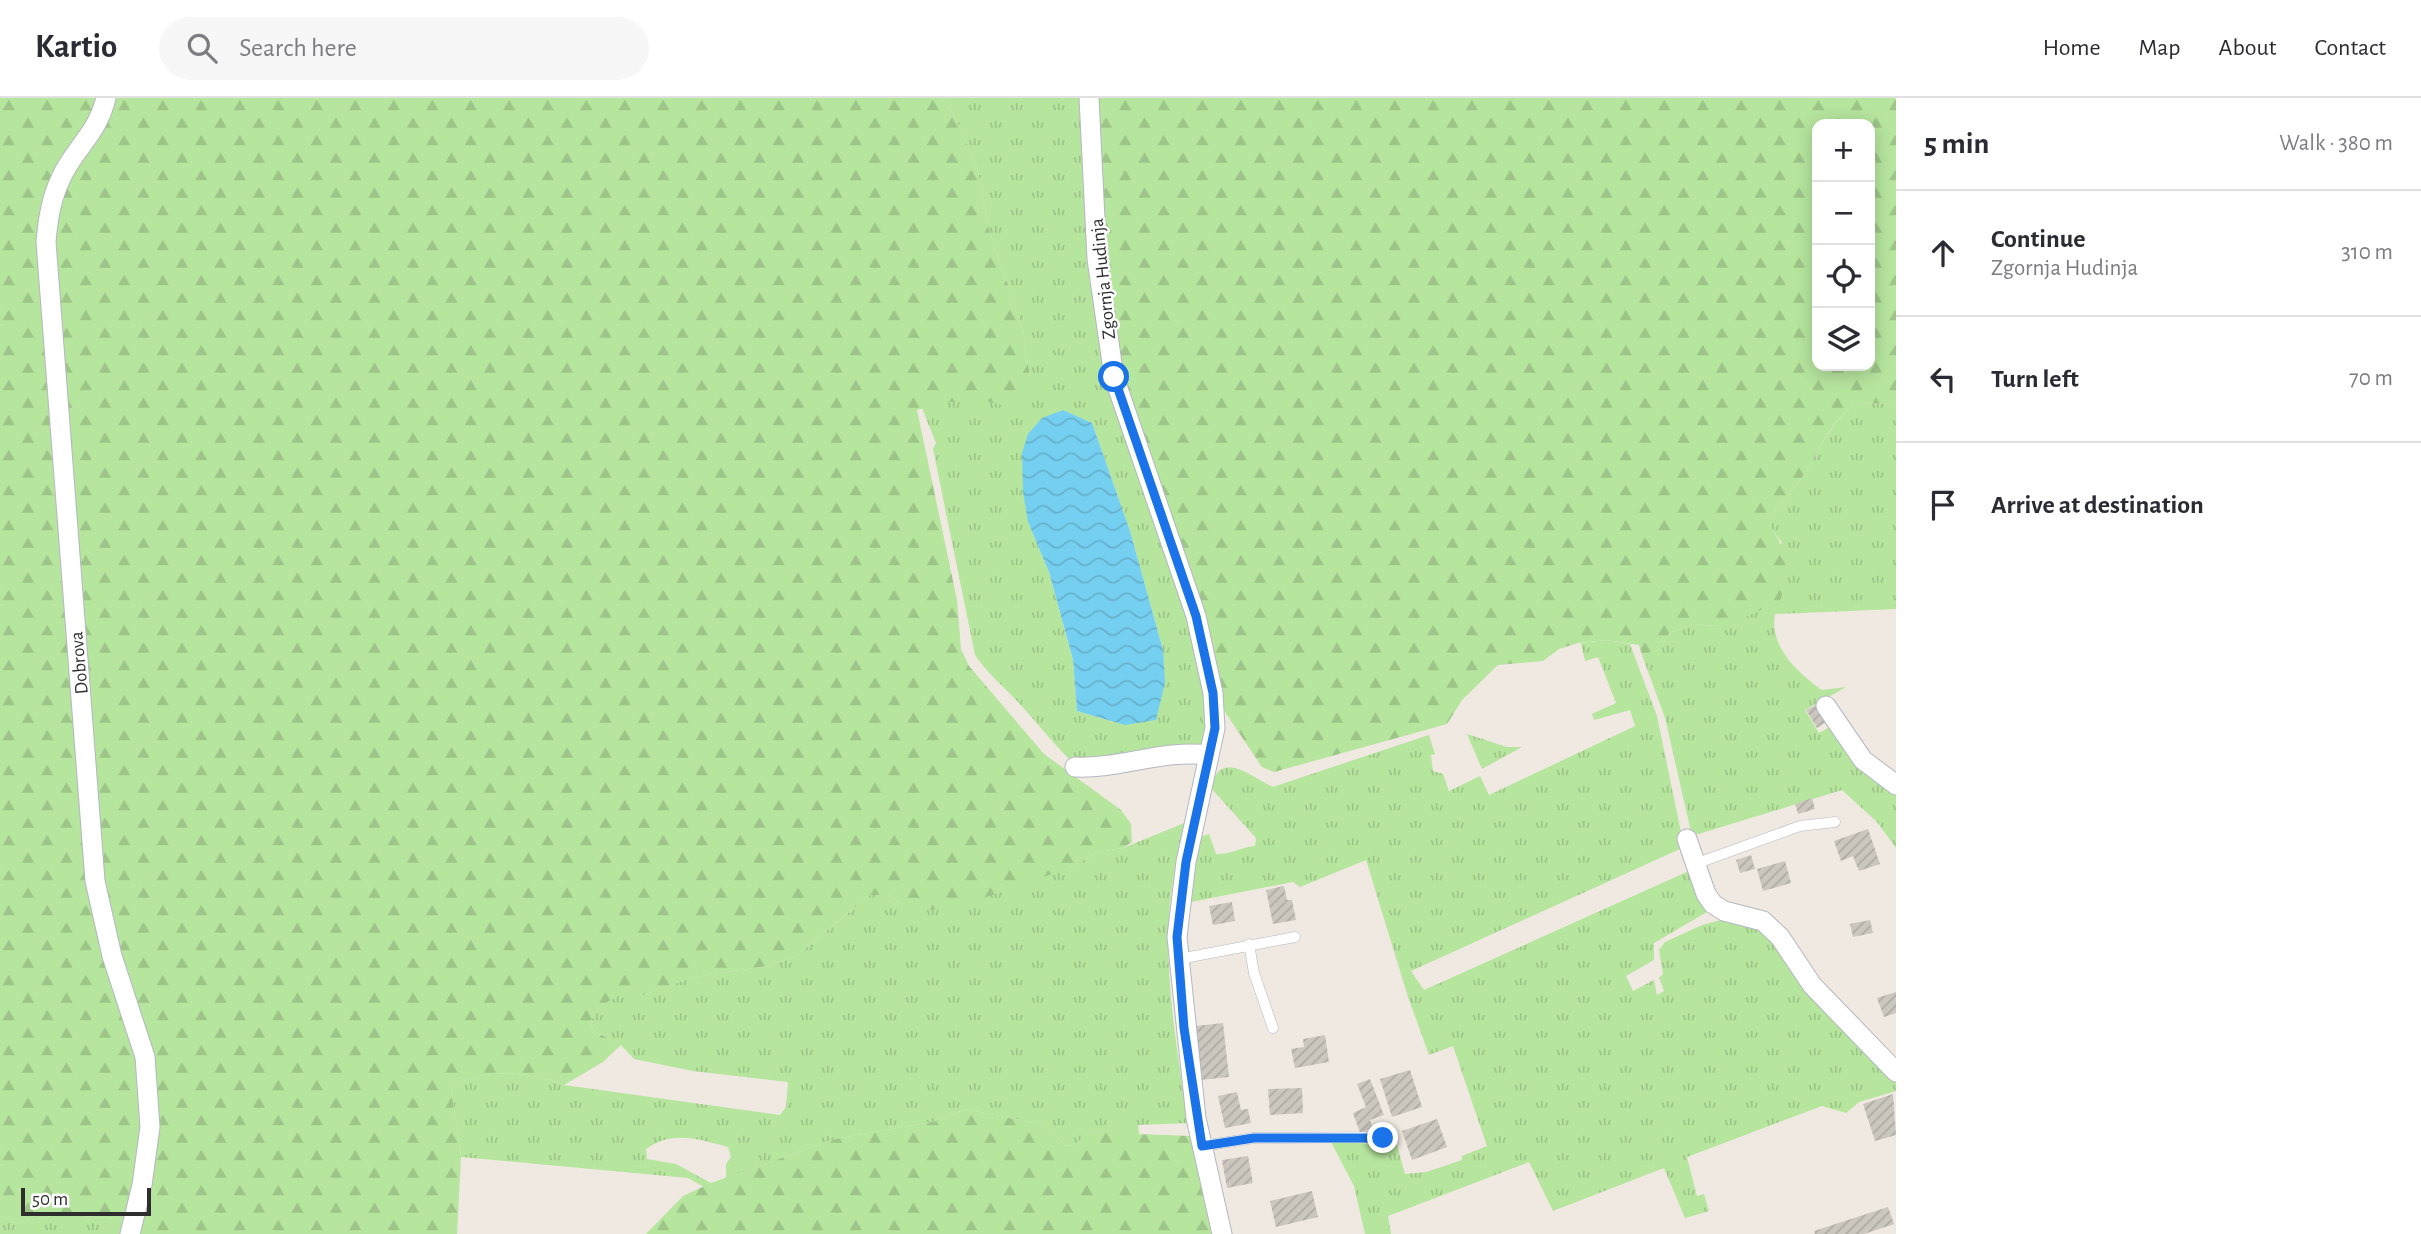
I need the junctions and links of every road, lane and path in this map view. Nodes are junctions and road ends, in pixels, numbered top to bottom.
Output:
1 (106, 98) edge
2 (1089, 98) edge
3 (1826, 706) dead end
4 (1209, 755) junction
5 (1075, 767) dead end
6 (1896, 785) edge
7 (1835, 822) dead end
8 (1687, 839) dead end
9 (1695, 864) junction
10 (1294, 937) dead end
11 (1249, 944) junction
12 (1178, 960) junction
13 (1273, 1028) dead end
14 (1896, 1072) edge
15 (1383, 1138) dead end
16 (1202, 1146) junction
17 (130, 1234) edge
18 (1222, 1234) edge

1 - 17 street, Dobrova
2 - 4 street, Zgornja Hudinja
3 - 6 street
4 - 5 street
4 - 12 street, Zgornja Hudinja
7 - 9 lane
8 - 9 street
9 - 14 street
10 - 11 lane
11 - 12 lane
11 - 13 lane
12 - 16 street, Zgornja Hudinja
15 - 16 lane
16 - 18 street, Zgornja Hudinja

